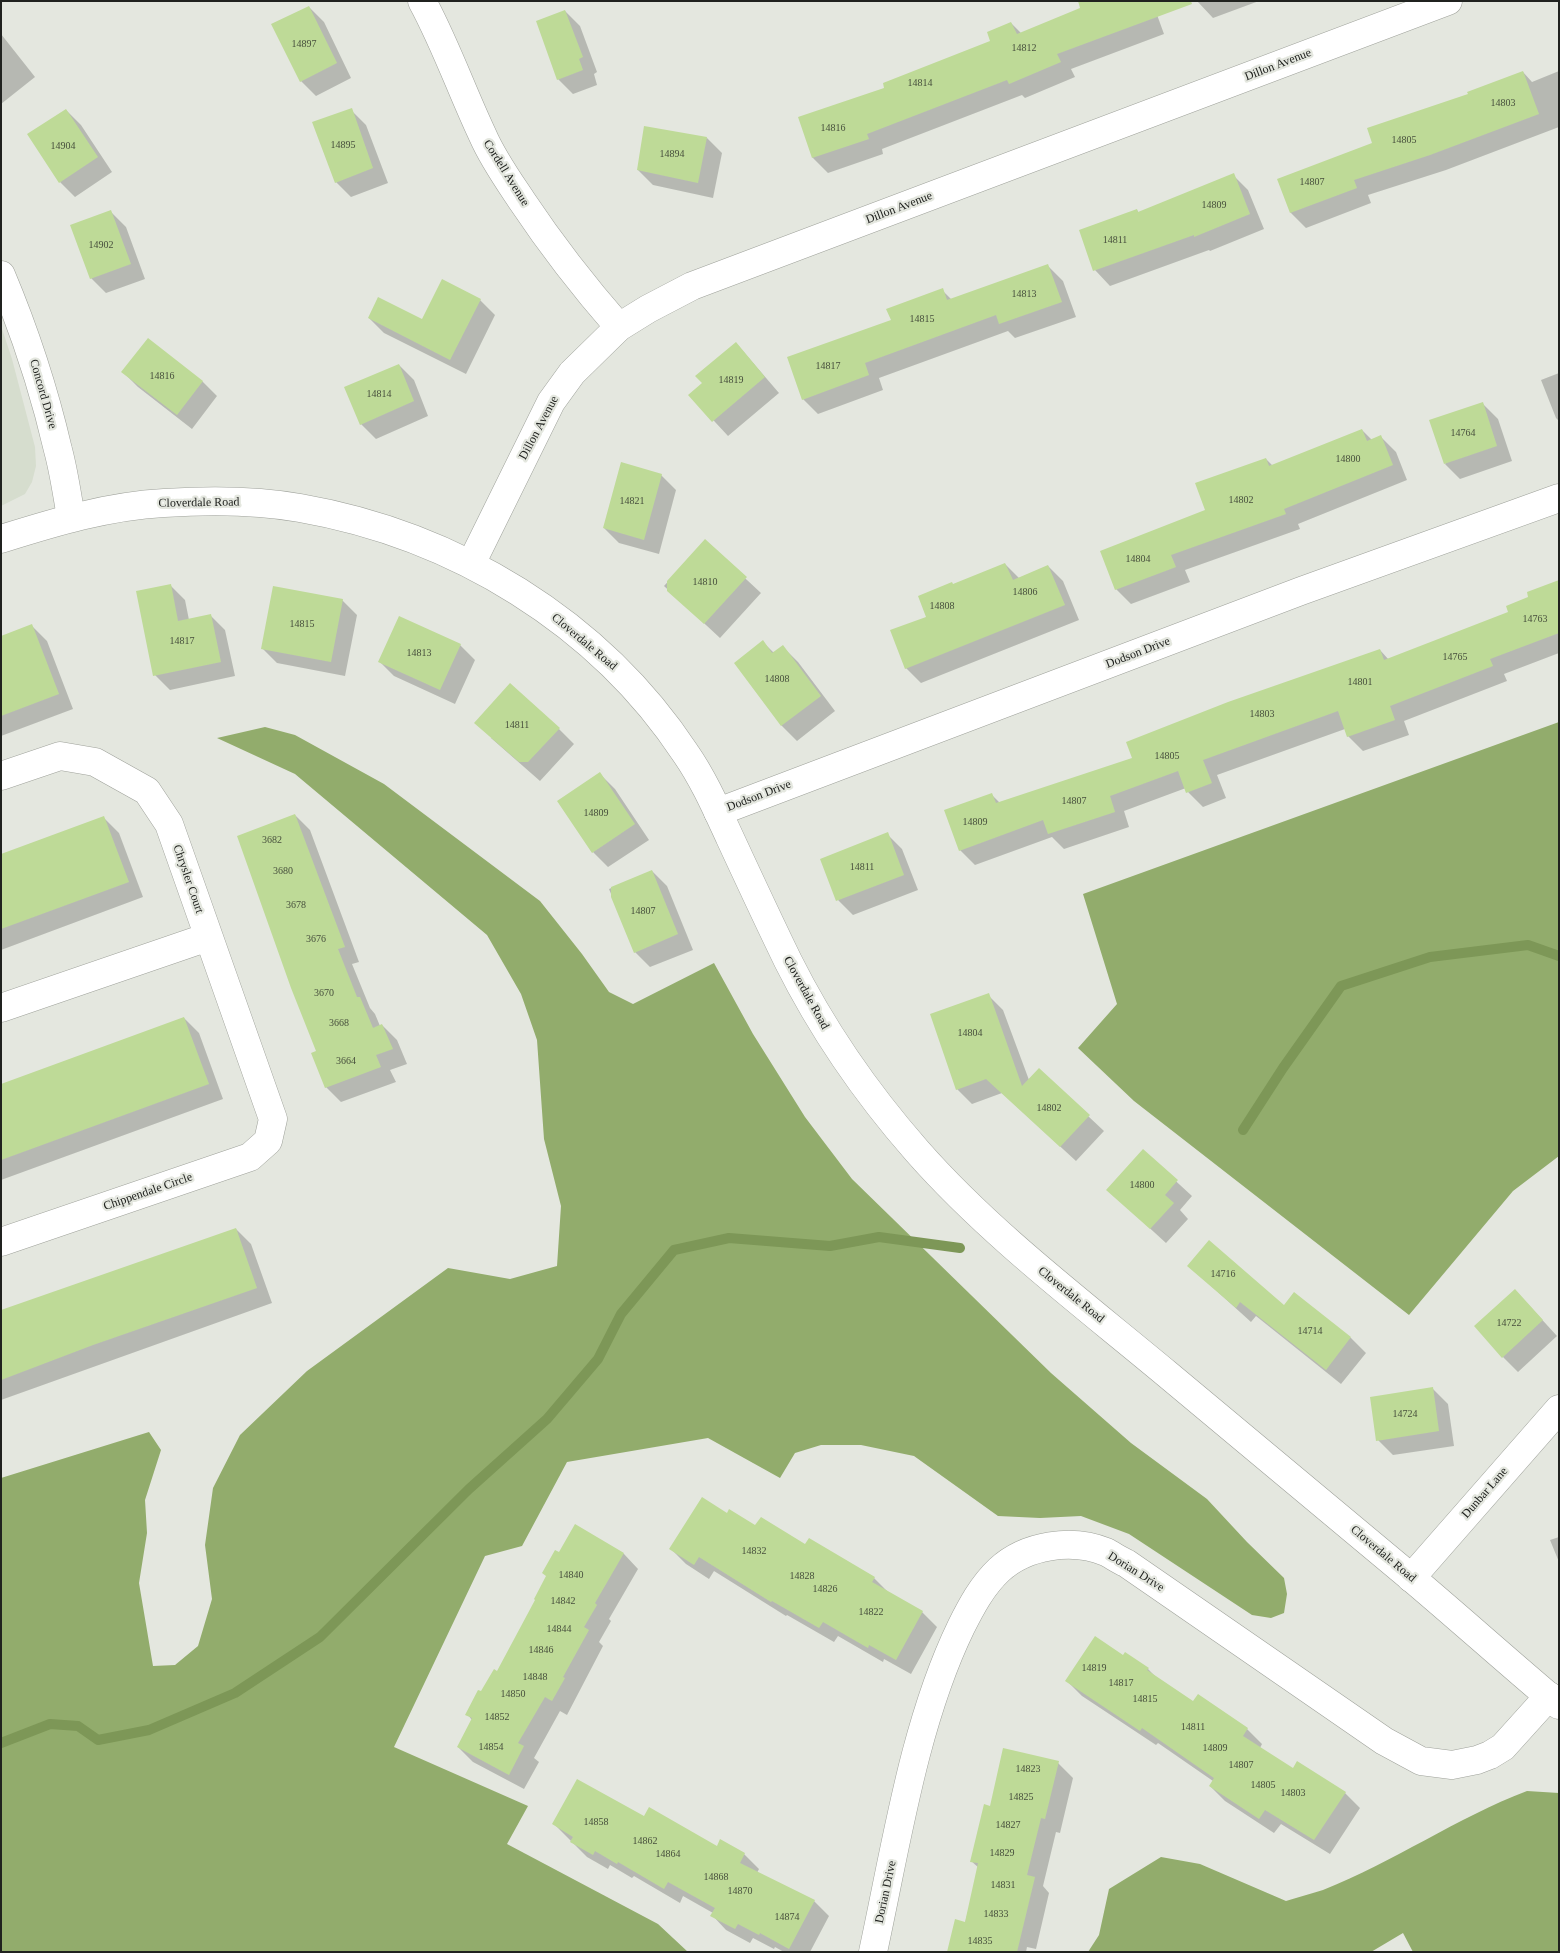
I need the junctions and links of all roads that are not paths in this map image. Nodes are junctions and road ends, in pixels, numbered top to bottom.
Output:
1 (422, 1) edge
2 (1448, 1) edge
3 (1, 275) edge
4 (620, 327) junction
5 (1559, 498) edge
6 (71, 517) junction
7 (1, 539) edge
8 (471, 564) junction
9 (1, 776) edge
10 (718, 812) junction
11 (208, 937) junction
12 (1, 1008) edge
13 (273, 1119) joint
14 (1, 1242) edge
15 (1559, 1409) edge
16 (1411, 1578) junction
17 (1554, 1701) edge
18 (873, 1952) edge

1 - 4 street, Cordell Avenue
2 - 4 street, Dillon Avenue
3 - 6 street, Concord Drive
4 - 8 street, Dillon Avenue
5 - 10 street, Dodson Drive
6 - 7 street, Cloverdale Road
6 - 8 street, Cloverdale Road
8 - 10 street, Cloverdale Road
9 - 11 street, Chrysler Court
10 - 16 street, Cloverdale Road
11 - 12 street
11 - 13 street, Chrysler Court
13 - 14 street, Chippendale Circle
15 - 16 street, Dunbar Lane
16 - 17 street, Cloverdale Road
17 - 18 street, Dorian Drive

